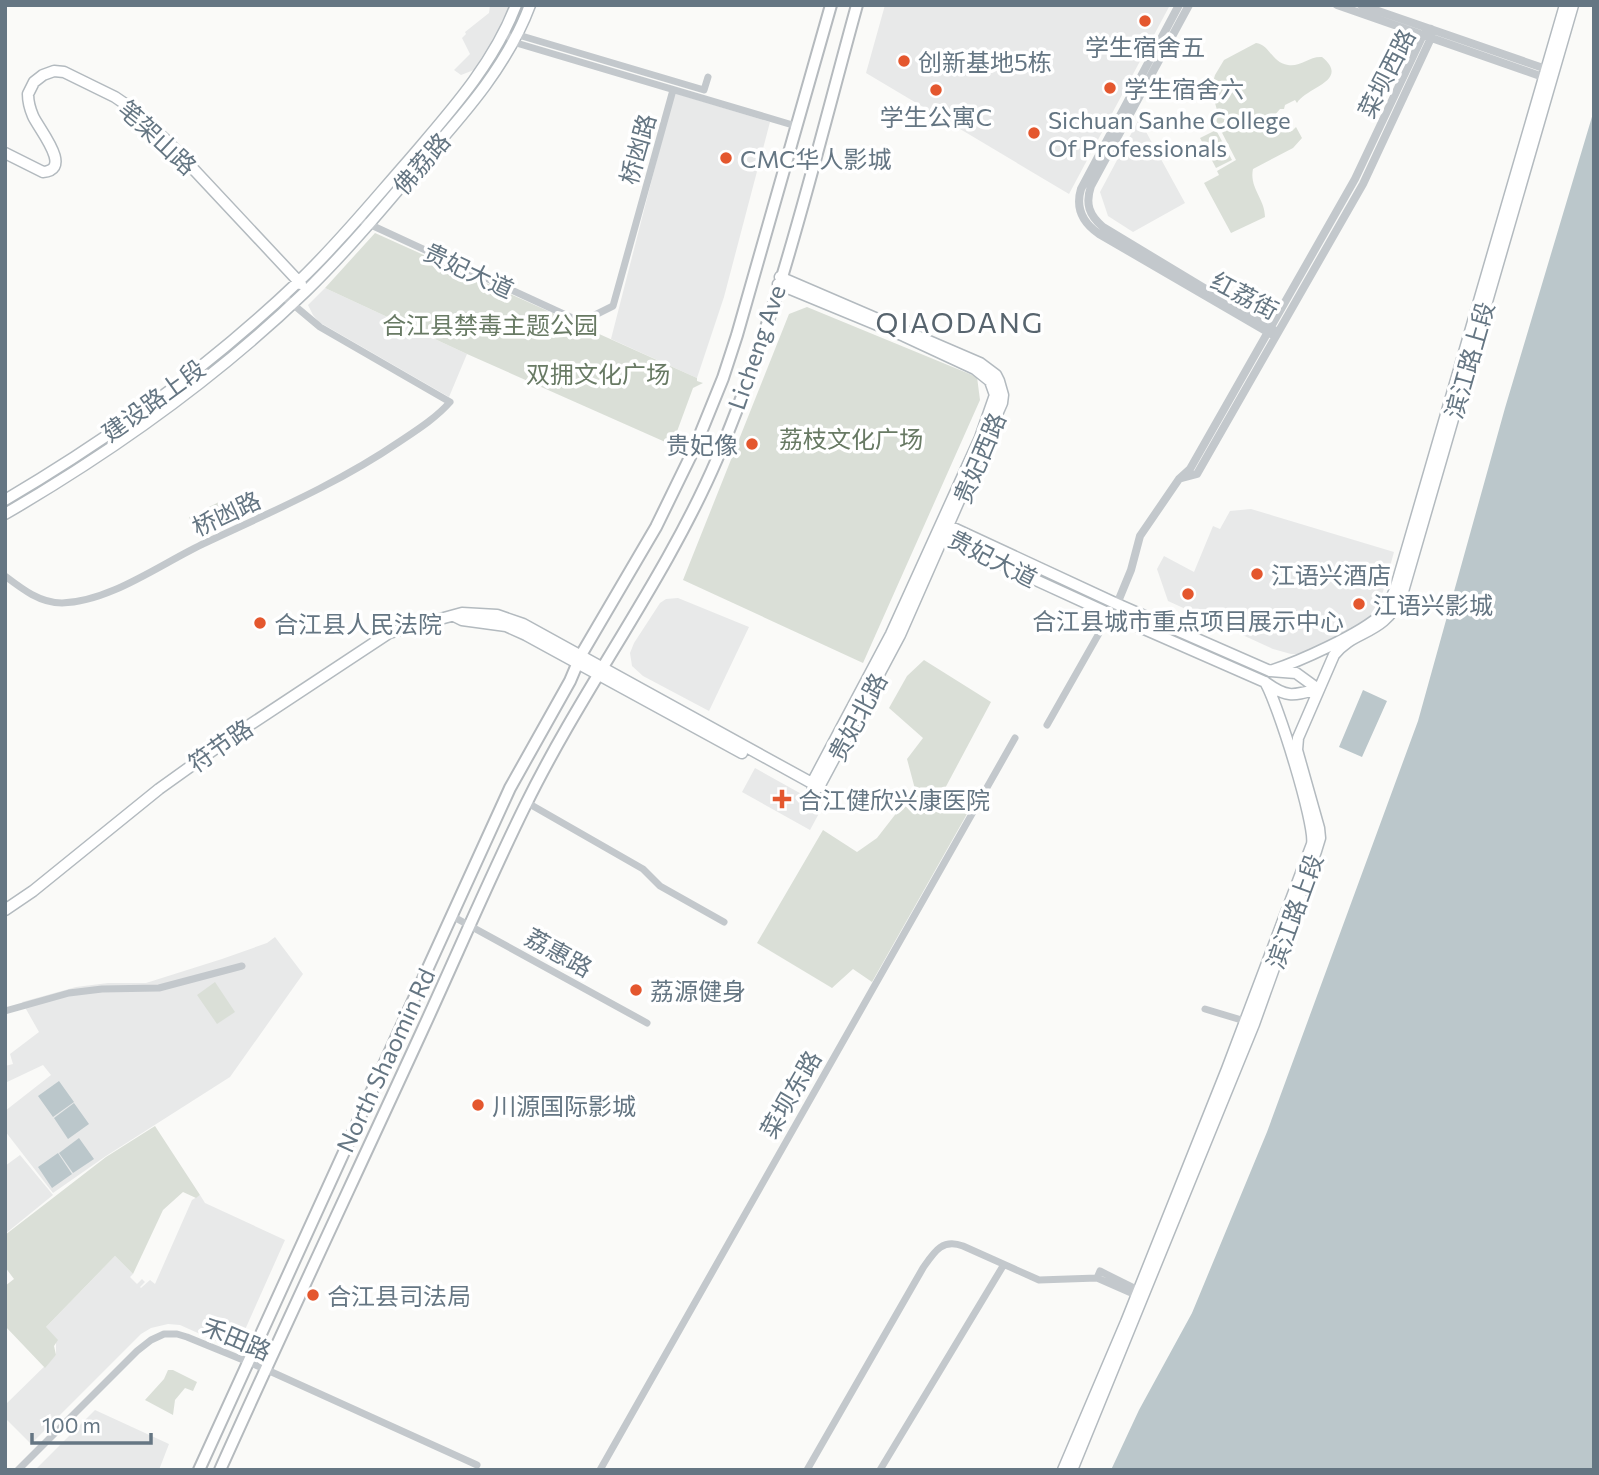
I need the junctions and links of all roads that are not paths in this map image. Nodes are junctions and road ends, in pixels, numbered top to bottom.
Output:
1 (516, 5) edge
2 (530, 5) edge
3 (831, 5) edge
4 (857, 5) edge
5 (1179, 5) edge
6 (1189, 5) edge
7 (1337, 5) edge
8 (1361, 5) edge
9 (1565, 5) edge
10 (1573, 5) edge
11 (504, 31) junction
12 (1428, 34) junction
13 (515, 38) junction
14 (1547, 74) junction
15 (708, 77) dead end
16 (673, 89) junction
17 (796, 126) junction
18 (5, 153) edge
19 (1084, 210) junction
20 (358, 219) junction
21 (369, 224) junction
22 (779, 280) junction
23 (299, 281) junction
24 (307, 290) junction
25 (283, 296) junction
26 (291, 304) junction
27 (581, 322) joint
28 (1272, 332) junction
29 (695, 447) junction
30 (718, 457) junction
31 (687, 466) junction
32 (709, 475) junction
33 (5, 500) edge
34 (5, 514) edge
35 (944, 531) junction
36 (5, 576) edge
37 (1117, 604) junction
38 (1110, 614) junction
39 (601, 623) junction
40 (621, 636) junction
41 (579, 659) junction
42 (600, 671) junction
43 (1270, 671) junction
44 (1265, 682) junction
45 (1318, 690) junction
46 (1047, 724) dead end
47 (1014, 738) dead end
48 (814, 787) joint
49 (526, 802) junction
50 (5, 910) edge
51 (452, 916) junction
52 (724, 922) dead end
53 (468, 925) junction
54 (242, 966) dead end
55 (1205, 1009) dead end
56 (5, 1011) edge
57 (1250, 1022) junction
58 (647, 1023) dead end
59 (1003, 1266) junction
60 (1140, 1293) junction
61 (247, 1362) junction
62 (265, 1369) junction
63 (477, 1465) dead end
64 (18, 1470) edge
65 (199, 1470) edge
66 (220, 1470) edge
67 (600, 1470) edge
68 (807, 1470) edge
69 (880, 1470) edge
70 (1063, 1470) edge
71 (1072, 1470) edge

1 - 11 main road, 佛荔路
2 - 13 main road, 佛荔路
3 - 17 main road, Licheng Ave
4 - 22 main road, Licheng Ave
5 - 19 street
6 - 19 street
7 - 12 street
8 - 12 street
9 - 14 main road, 滨江路上段
10 - 14 main road, 滨江路上段
11 - 13 street
11 - 20 main road, 佛荔路
12 - 14 street
12 - 28 street, 菜坝西路
13 - 15 street
13 - 16 street
13 - 21 main road, 佛荔路
14 - 43 main road, 滨江路上段
14 - 45 main road, 滨江路上段
16 - 17 street
16 - 27 street, 桥凼路
17 - 29 main road, Licheng Ave
18 - 23 main road, 笔架山路
19 - 28 street, 红荔街
20 - 21 street, 贵妃大道
20 - 23 main road, 佛荔路
21 - 24 main road, 佛荔路
21 - 27 street, 贵妃大道
22 - 30 main road, Licheng Ave
22 - 35 main road, 贵妃西路
23 - 24 main road, 笔架山路
23 - 25 main road, 佛荔路
24 - 26 main road, 佛荔路
25 - 26 street
25 - 33 main road, 建设路上段
26 - 34 main road, 建设路上段
26 - 36 street, 桥凼路
28 - 37 street, 菜坝西路
29 - 30 main road
29 - 31 main road, Licheng Ave
30 - 32 main road, Licheng Ave
31 - 32 main road
31 - 39 main road, Licheng Ave
32 - 40 main road, Licheng Ave
35 - 37 main road, 贵妃大道
35 - 38 main road, 贵妃大道
35 - 48 main road, 贵妃北路
37 - 38 street, 菜坝西路
37 - 43 main road, 贵妃大道
38 - 44 main road, 贵妃大道
38 - 46 street
39 - 40 main road
39 - 41 main road, Licheng Ave
40 - 42 main road, Licheng Ave
41 - 42 main road, 符节路
41 - 50 main road, 符节路
41 - 51 main road, North Shaomin Rd
42 - 48 main road, 符节路
42 - 49 main road, North Shaomin Rd
43 - 44 main road
43 - 45 main road, 贵妃大道
44 - 45 main road, 贵妃大道
44 - 57 main road, 滨江路上段
45 - 57 main road, 滨江路上段
47 - 67 street, 菜坝东路
49 - 52 street
49 - 53 main road, North Shaomin Rd
51 - 53 street, 荔惠路
51 - 61 main road, North Shaomin Rd
53 - 58 street, 荔惠路
53 - 62 main road, North Shaomin Rd
54 - 56 street
55 - 57 street
57 - 60 main road, 滨江路上段
59 - 60 street
59 - 68 street
59 - 69 street
60 - 70 main road, 滨江路上段
60 - 71 main road, 滨江路上段
61 - 62 street, 禾田路
61 - 64 street, 禾田路
61 - 65 main road, North Shaomin Rd
62 - 63 street, 禾田路
62 - 66 main road, North Shaomin Rd

